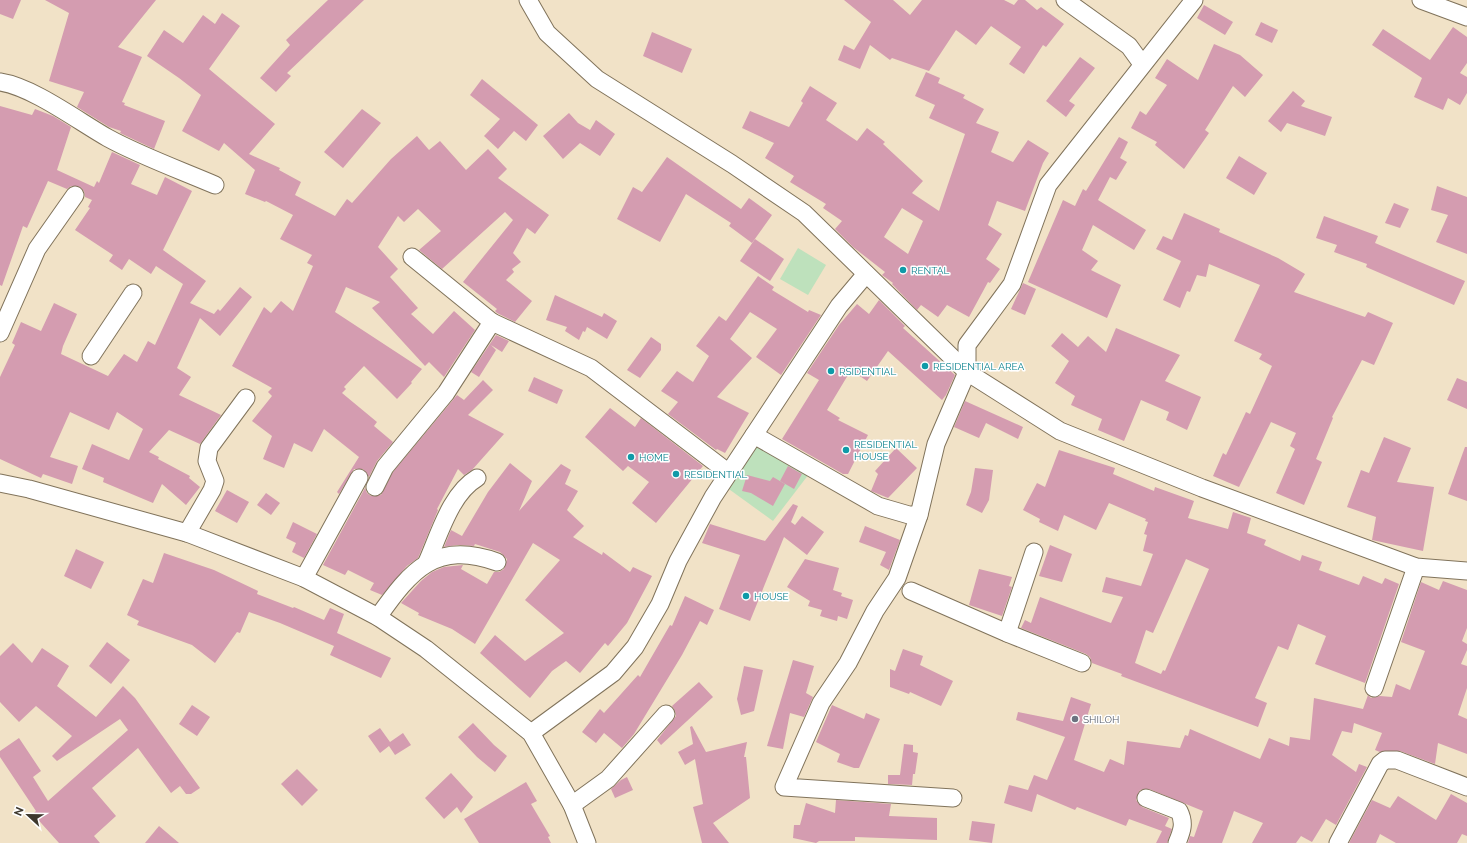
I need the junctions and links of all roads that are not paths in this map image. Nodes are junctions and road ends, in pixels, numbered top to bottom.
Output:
1 (528, 0) edge
2 (1065, 0) edge
3 (1194, 0) edge
4 (1430, 2) edge
5 (1467, 18) edge
6 (1142, 64) junction
7 (0, 82) edge
8 (215, 185) dead end
9 (74, 195) dead end
10 (412, 257) dead end
11 (866, 274) junction
12 (133, 293) dead end
13 (492, 322) junction
14 (0, 333) edge
15 (91, 356) dead end
16 (967, 372) junction
17 (246, 398) dead end
18 (754, 435) junction
19 (729, 473) junction
20 (359, 478) dead end
21 (477, 478) dead end
22 (0, 483) edge
23 (375, 487) dead end
24 (919, 515) junction
25 (188, 533) junction
26 (1034, 552) dead end
27 (427, 562) junction
28 (497, 562) dead end
29 (1416, 568) junction
30 (1467, 571) edge
31 (304, 578) junction
32 (911, 591) dead end
33 (378, 617) junction
34 (1007, 633) junction
35 (1082, 663) dead end
36 (1374, 688) dead end
37 (666, 714) dead end
38 (531, 732) junction
39 (1467, 788) edge
40 (953, 798) dead end
41 (1146, 798) dead end
42 (572, 805) junction
43 (587, 843) edge
44 (1177, 843) edge
45 (1338, 843) edge

1 - 11 street
2 - 6 street
3 - 6 street
4 - 5 street
6 - 16 street
7 - 8 street
9 - 14 street
10 - 13 street
11 - 16 street
11 - 18 street
12 - 15 street
13 - 19 street
13 - 23 street
16 - 24 street
16 - 29 street
17 - 25 street
18 - 19 street
18 - 24 street
19 - 38 street
20 - 31 street
21 - 27 street
22 - 25 street
24 - 40 street
25 - 31 street
26 - 34 street
27 - 28 street
27 - 33 street
29 - 30 street
29 - 36 street
31 - 33 street
32 - 34 street
33 - 38 street
34 - 35 street
37 - 42 street
38 - 42 street
39 - 45 street
41 - 44 street
42 - 43 street

